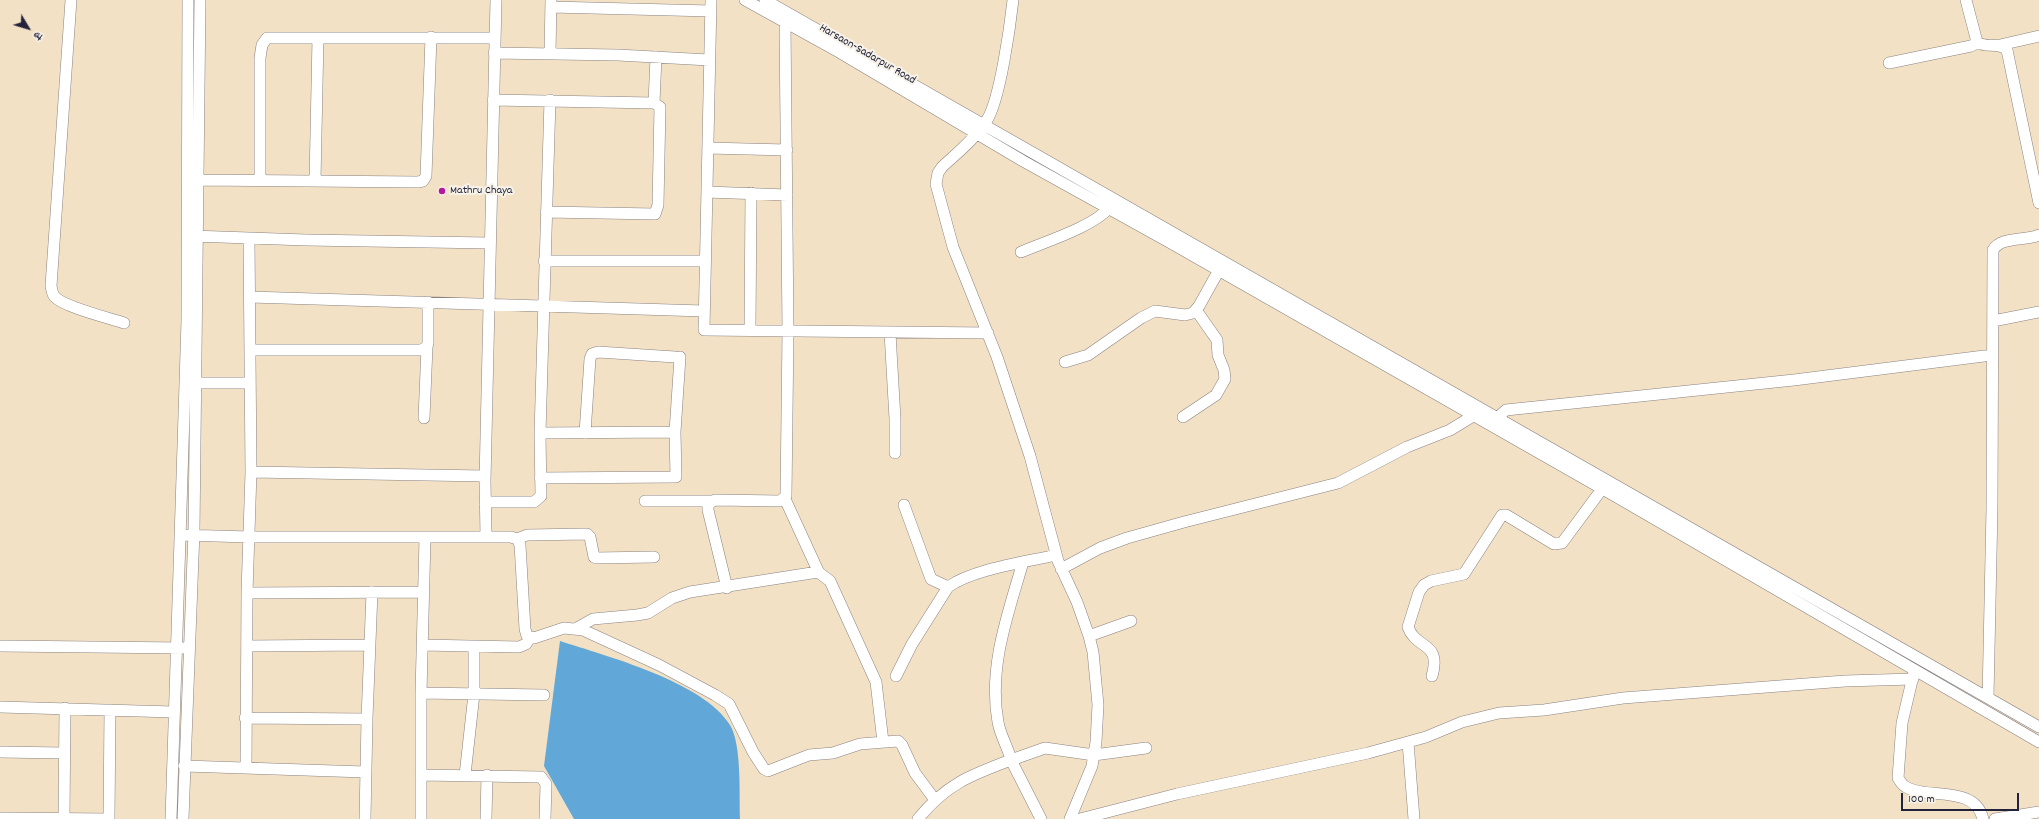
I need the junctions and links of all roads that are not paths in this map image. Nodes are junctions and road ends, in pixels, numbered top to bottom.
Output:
1 (71, 0) edge
2 (188, 0) edge
3 (200, 0) edge
4 (496, 0) edge
5 (745, 0) edge
6 (765, 0) edge
7 (1013, 0) edge
8 (1966, 0) edge
9 (551, 3) edge
10 (596, 4) edge
11 (711, 6) edge
12 (785, 23) junction
13 (2039, 36) edge
14 (431, 37) junction
15 (318, 38) junction
16 (495, 38) junction
17 (1980, 44) junction
18 (2000, 45) junction
19 (494, 53) junction
20 (550, 54) junction
21 (656, 57) junction
22 (709, 60) junction
23 (1889, 63) dead end
24 (493, 100) junction
25 (550, 100) junction
26 (654, 103) junction
27 (979, 130) junction
28 (708, 148) junction
29 (787, 150) junction
30 (199, 180) junction
31 (260, 180) junction
32 (315, 181) junction
33 (707, 192) junction
34 (751, 193) junction
35 (787, 195) junction
36 (2039, 203) edge
37 (1109, 208) junction
38 (546, 212) junction
39 (2039, 235) edge
40 (193, 236) junction
41 (249, 239) junction
42 (490, 242) junction
43 (1021, 252) dead end
44 (544, 261) junction
45 (705, 261) junction
46 (1219, 270) junction
47 (250, 297) junction
48 (1203, 299) junction
49 (428, 302) junction
50 (489, 303) junction
51 (544, 305) junction
52 (1196, 310) junction
53 (704, 311) junction
54 (1165, 312) junction
55 (2039, 312) edge
56 (1993, 321) junction
57 (124, 324) dead end
58 (750, 329) junction
59 (788, 331) junction
60 (890, 333) junction
61 (988, 333) junction
62 (427, 347) junction
63 (250, 350) junction
64 (1992, 355) junction
65 (1065, 362) dead end
66 (190, 383) junction
67 (249, 383) junction
68 (1473, 416) junction
69 (1183, 417) dead end
70 (424, 418) dead end
71 (1498, 423) junction
72 (675, 432) junction
73 (540, 433) junction
74 (585, 433) junction
75 (895, 453) dead end
76 (251, 472) junction
77 (485, 476) junction
78 (540, 478) junction
79 (1602, 489) junction
80 (785, 499) junction
81 (645, 501) dead end
82 (711, 501) junction
83 (485, 502) junction
84 (904, 505) dead end
85 (181, 535) junction
86 (194, 535) junction
87 (486, 536) junction
88 (250, 537) junction
89 (425, 538) junction
90 (517, 539) junction
91 (1056, 555) junction
92 (654, 557) dead end
93 (1023, 562) junction
94 (1061, 570) junction
95 (820, 573) junction
96 (948, 587) junction
97 (727, 588) junction
98 (372, 592) junction
99 (423, 592) junction
100 (247, 593) junction
101 (1131, 621) dead end
102 (575, 628) junction
103 (1089, 636) junction
104 (530, 638) junction
105 (370, 645) junction
106 (422, 645) junction
107 (0, 646) edge
108 (247, 646) junction
109 (474, 647) junction
110 (183, 648) junction
111 (1914, 674) junction
112 (896, 676) dead end
113 (1432, 676) dead end
114 (421, 693) junction
115 (474, 694) junction
116 (544, 695) dead end
117 (1988, 698) junction
118 (0, 707) edge
119 (65, 708) junction
120 (110, 710) junction
121 (174, 712) junction
122 (245, 718) junction
123 (366, 720) junction
124 (2039, 727) edge
125 (883, 742) junction
126 (1408, 742) junction
127 (2039, 742) edge
128 (1146, 748) dead end
129 (0, 752) edge
130 (64, 753) junction
131 (1094, 755) junction
132 (1011, 760) junction
133 (184, 766) junction
134 (246, 768) junction
135 (365, 772) junction
136 (420, 775) junction
137 (465, 775) junction
138 (487, 775) junction
139 (935, 800) junction
140 (2039, 812) edge
141 (0, 818) edge
142 (64, 819) edge
143 (109, 819) edge
144 (171, 819) edge
145 (183, 819) edge
146 (365, 819) edge
147 (421, 819) edge
148 (486, 819) edge
149 (545, 819) edge
150 (918, 819) edge
151 (1041, 819) edge
152 (1070, 819) edge
153 (1080, 819) edge
154 (1414, 819) edge
155 (1983, 819) edge
156 (1995, 819) edge

1 - 57 street
2 - 40 street
3 - 30 street
4 - 16 street
5 - 12 street, Harsaon-Sadarpur Road
6 - 27 street, Harsaon-Sadarpur Road
7 - 27 street
8 - 17 street
9 - 10 street
9 - 20 street
10 - 11 street
11 - 22 street
12 - 27 street, Harsaon-Sadarpur Road
12 - 29 street
13 - 18 street
14 - 15 street
14 - 16 street
14 - 32 street
15 - 31 street
15 - 32 street
16 - 19 street
17 - 18 street
17 - 23 street
18 - 36 street
19 - 20 street
19 - 24 street
20 - 21 street
21 - 22 street
21 - 26 street
22 - 28 street
24 - 25 street
24 - 42 street
25 - 26 street
25 - 38 street
26 - 38 street
27 - 37 street
27 - 61 street
27 - 71 street
28 - 29 street
28 - 33 street
29 - 35 street
30 - 31 street
30 - 40 street
31 - 32 street
33 - 34 street
33 - 45 street
34 - 35 street
34 - 58 street
35 - 59 street
37 - 43 street
37 - 46 street
38 - 44 street
39 - 56 street
40 - 41 street
40 - 66 street
41 - 42 street
41 - 47 street
42 - 50 street
44 - 45 street
44 - 51 street
45 - 53 street
46 - 48 street
46 - 68 street
47 - 49 street
47 - 63 street
48 - 52 street
48 - 54 street
49 - 50 street
49 - 62 street
50 - 51 street
50 - 77 street
51 - 53 street
51 - 73 street
52 - 54 street
52 - 69 street
53 - 58 street
54 - 65 street
55 - 56 street
56 - 64 street
58 - 59 street
59 - 60 street
59 - 80 street
60 - 61 street
60 - 75 street
61 - 91 street
62 - 63 street
62 - 70 street
63 - 67 street
64 - 71 street
64 - 117 street
66 - 67 street
66 - 85 street
66 - 86 street
67 - 76 street
68 - 71 street
68 - 94 street
71 - 79 street
71 - 117 street
72 - 74 street
72 - 74 street
72 - 78 street
73 - 74 street
73 - 78 street
76 - 77 street
76 - 88 street
77 - 83 street
78 - 83 street
79 - 111 street
79 - 113 street
80 - 82 street
80 - 95 street
81 - 82 street
82 - 97 street
83 - 87 street
84 - 96 street
85 - 86 street
85 - 110 street
86 - 88 street
86 - 110 street
87 - 89 street
87 - 90 street
88 - 89 street
88 - 100 street
89 - 99 street
90 - 92 street
90 - 104 street
91 - 93 street
91 - 94 street
93 - 96 street
93 - 132 street
94 - 103 street
95 - 97 street
95 - 125 street
96 - 112 street
97 - 102 street
98 - 99 street
98 - 100 street
98 - 105 street
99 - 106 street
100 - 108 street
101 - 103 street
102 - 104 street
102 - 125 street
103 - 131 street
104 - 109 street
105 - 108 street
105 - 123 street
106 - 109 street
106 - 114 street
107 - 110 street
108 - 122 street
109 - 115 street
110 - 121 street
110 - 133 street
111 - 126 street
111 - 127 street
111 - 155 street
114 - 115 street
114 - 136 street
115 - 116 street
115 - 137 street
117 - 124 street
118 - 119 street
119 - 120 street
119 - 130 street
120 - 121 street
120 - 143 street
121 - 144 street
122 - 123 street
122 - 134 street
123 - 135 street
125 - 139 street
126 - 153 street
126 - 154 street
128 - 131 street
129 - 130 street
130 - 142 street
131 - 132 street
131 - 152 street
132 - 139 street
132 - 151 street
133 - 134 street
133 - 145 street
134 - 135 street
135 - 146 street
136 - 137 street
136 - 147 street
137 - 138 street
138 - 148 street
138 - 149 street
139 - 150 street
140 - 156 street
141 - 142 street
142 - 143 street

